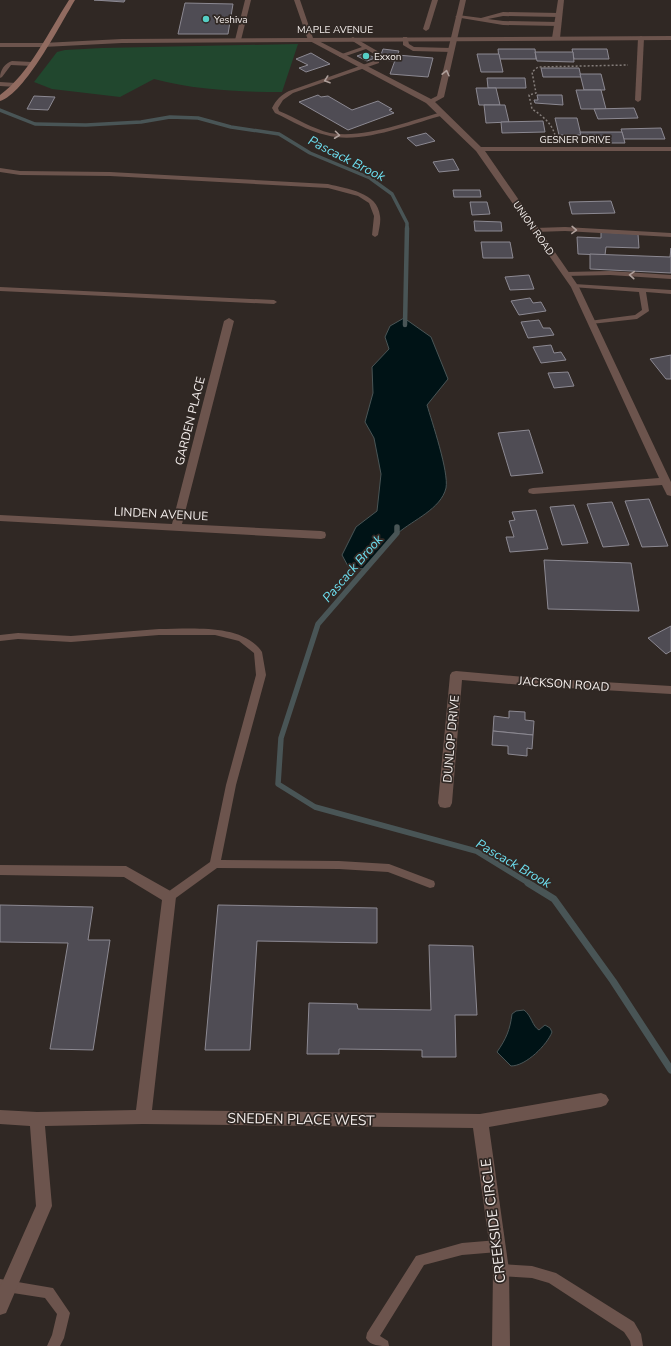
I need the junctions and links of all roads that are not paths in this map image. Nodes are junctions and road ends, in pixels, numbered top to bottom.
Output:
1 (72, 0) edge
2 (248, 0) edge
3 (297, 0) edge
4 (435, 0) edge
5 (463, 0) edge
6 (561, 0) edge
7 (559, 15) junction
8 (458, 17) junction
9 (483, 19) junction
10 (558, 24) junction
11 (426, 28) dead end
12 (405, 38) junction
13 (455, 38) junction
14 (556, 38) junction
15 (641, 38) junction
16 (671, 38) edge
17 (310, 39) junction
18 (353, 39) junction
19 (238, 40) junction
20 (0, 45) edge
21 (44, 45) junction
22 (366, 46) junction
23 (451, 50) junction
24 (341, 56) junction
25 (32, 64) junction
26 (364, 68) junction
27 (0, 76) edge
28 (0, 84) edge
29 (16, 85) junction
30 (0, 99) edge
31 (638, 100) dead end
32 (430, 102) junction
33 (442, 114) junction
34 (479, 149) junction
35 (671, 149) edge
36 (0, 170) edge
37 (535, 230) junction
38 (375, 235) dead end
39 (671, 235) edge
40 (566, 274) junction
41 (671, 278) edge
42 (574, 286) junction
43 (0, 289) edge
44 (642, 290) junction
45 (671, 292) edge
46 (274, 302) dead end
47 (229, 321) dead end
48 (591, 322) junction
49 (665, 482) junction
50 (533, 491) dead end
51 (671, 494) edge
52 (0, 518) edge
53 (176, 528) junction
54 (321, 536) dead end
55 (0, 638) edge
56 (456, 676) joint
57 (671, 690) edge
58 (445, 803) dead end
59 (215, 864) junction
60 (0, 870) edge
61 (430, 884) dead end
62 (169, 897) junction
63 (601, 1100) dead end
64 (0, 1117) edge
65 (143, 1117) junction
66 (37, 1119) junction
67 (480, 1121) junction
68 (498, 1246) junction
69 (501, 1270) junction
70 (5, 1285) edge
71 (0, 1307) edge
72 (53, 1346) edge
73 (383, 1346) edge
74 (501, 1346) edge
75 (637, 1346) edge

1 - 21 main road
2 - 19 lane
3 - 17 street
4 - 11 lane
5 - 8 street
6 - 7 street
7 - 9 lane
7 - 10 street
8 - 9 lane
8 - 13 street
9 - 10 lane
10 - 14 street
12 - 13 street, MAPLE AVENUE
12 - 18 street, MAPLE AVENUE
12 - 23 lane
13 - 14 street, MAPLE AVENUE
13 - 23 street
14 - 15 street, MAPLE AVENUE
15 - 16 street, MAPLE AVENUE
15 - 31 lane
17 - 18 street, MAPLE AVENUE
17 - 19 street, MAPLE AVENUE
17 - 24 street, UNION ROAD
18 - 22 lane
19 - 21 street, MAPLE AVENUE
20 - 21 street, MAPLE AVENUE
21 - 25 main road
22 - 24 lane
22 - 26 lane
32 -> 23 street
24 - 26 street, UNION ROAD
25 - 27 lane
25 - 29 main road
26 - 32 street, UNION ROAD
26 -> 33 lane
28 - 29 lane
29 - 30 main road
32 - 33 street, UNION ROAD
33 - 34 street, UNION ROAD
34 - 35 street, GESNER DRIVE
34 - 37 street, UNION ROAD
36 - 38 lane
37 -> 39 lane
37 - 40 street, UNION ROAD
41 -> 40 lane
40 - 42 street, UNION ROAD
42 - 44 lane
42 - 48 street, UNION ROAD
43 - 46 lane
44 - 45 lane
44 - 48 lane
47 - 53 street, GARDEN PLACE
48 - 49 street, UNION ROAD
49 - 50 street
49 - 51 street, UNION ROAD
52 - 53 street, LINDEN AVENUE
53 - 54 street, LINDEN AVENUE
55 - 59 lane
56 - 57 street, JACKSON ROAD
56 - 58 street, DUNLOP DRIVE
59 - 61 lane
59 - 62 lane
60 - 62 street
62 - 65 street
63 - 67 street, SNEDEN PLACE WEST
64 - 66 street, SNEDEN PLACE WEST
65 - 66 street, SNEDEN PLACE WEST
65 - 67 street, SNEDEN PLACE WEST
66 - 70 street
67 - 68 street, CREEKSIDE CIRCLE
68 - 69 street, CREEKSIDE CIRCLE
68 - 73 lane
69 - 74 street, CREEKSIDE CIRCLE
69 - 75 lane
70 - 71 street
70 - 72 lane

